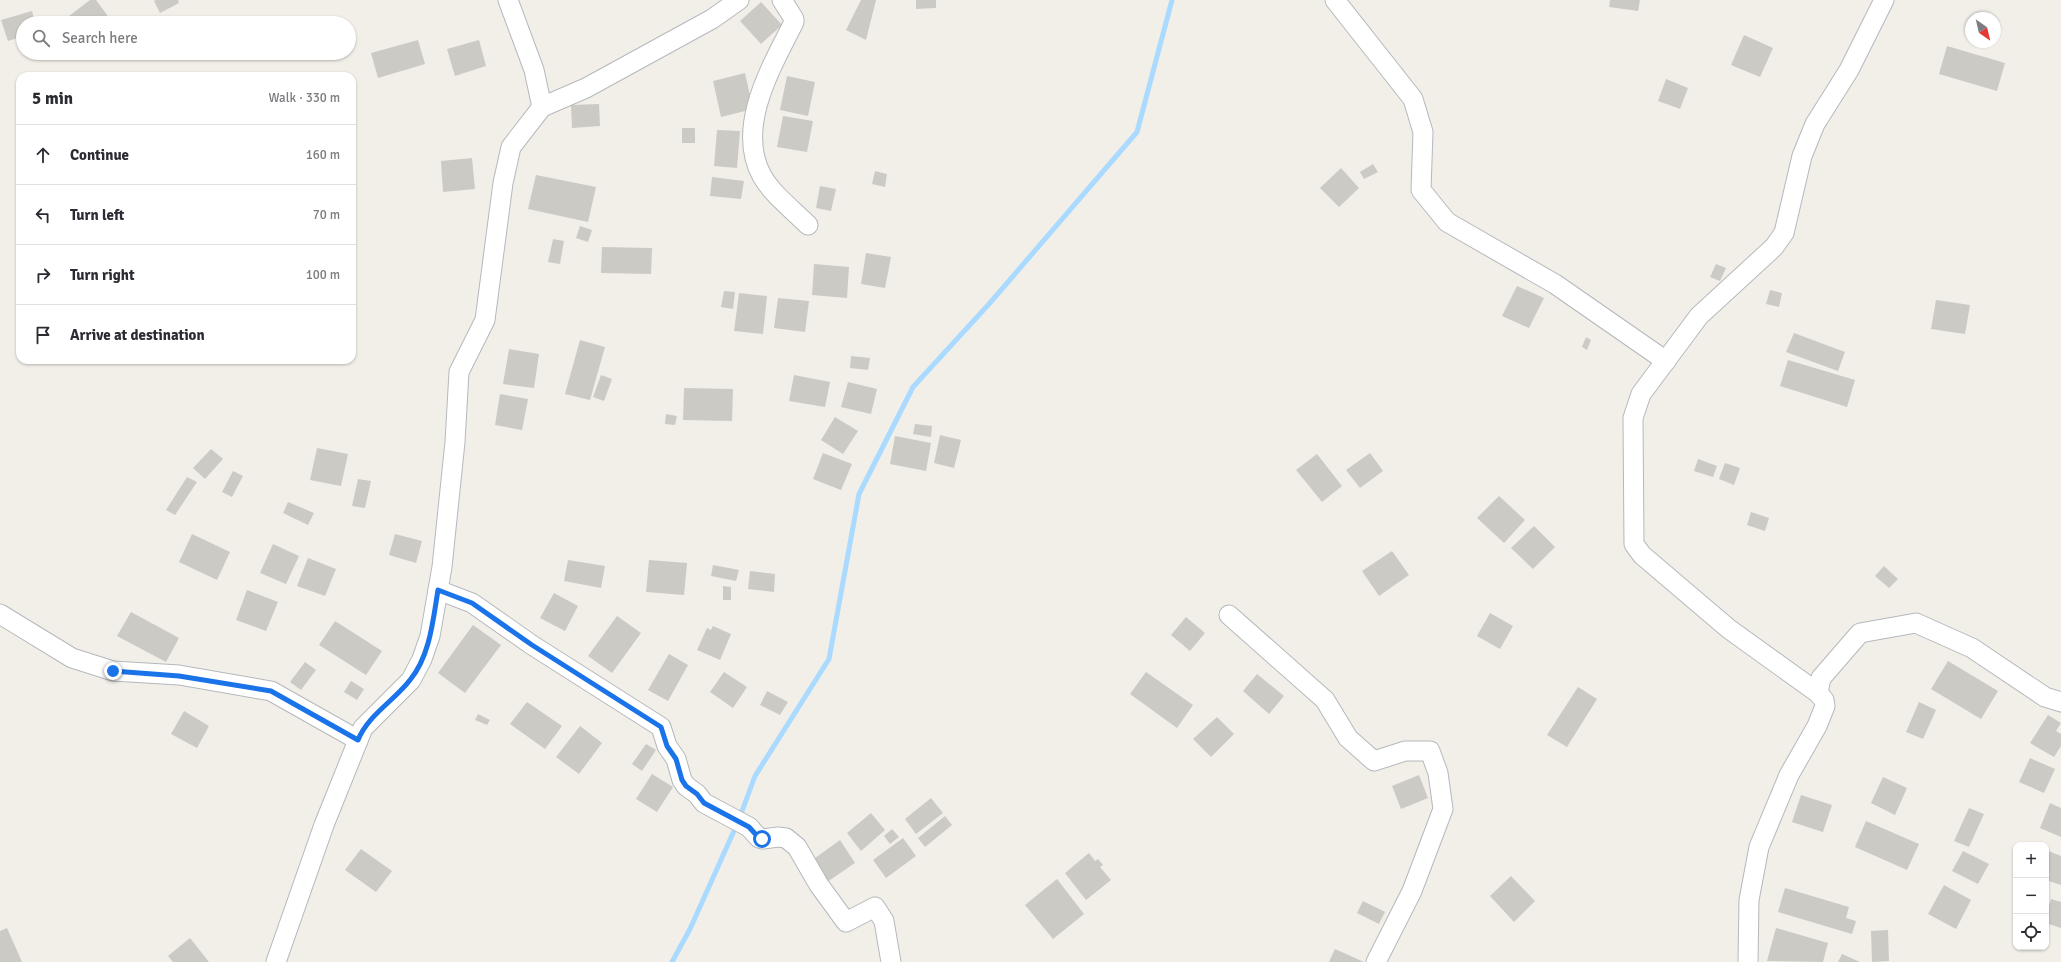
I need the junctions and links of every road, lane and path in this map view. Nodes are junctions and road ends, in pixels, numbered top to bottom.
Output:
1 (508, 0) edge
2 (739, 0) edge
3 (782, 0) edge
4 (1335, 0) edge
5 (1884, 0) edge
6 (542, 107) junction
7 (808, 225) dead end
8 (1666, 361) junction
9 (438, 590) junction
10 (0, 614) edge
11 (1229, 615) dead end
12 (1818, 693) junction
13 (2061, 702) edge
14 (358, 740) junction
15 (276, 962) edge
16 (891, 962) edge
17 (1376, 962) edge
18 (1748, 962) edge

1 - 6 street
2 - 6 street
3 - 7 street
4 - 8 street
5 - 8 street
6 - 9 street
8 - 12 street
9 - 14 street
9 - 16 street
10 - 14 street
11 - 17 street
12 - 13 street
12 - 18 street
14 - 15 street

